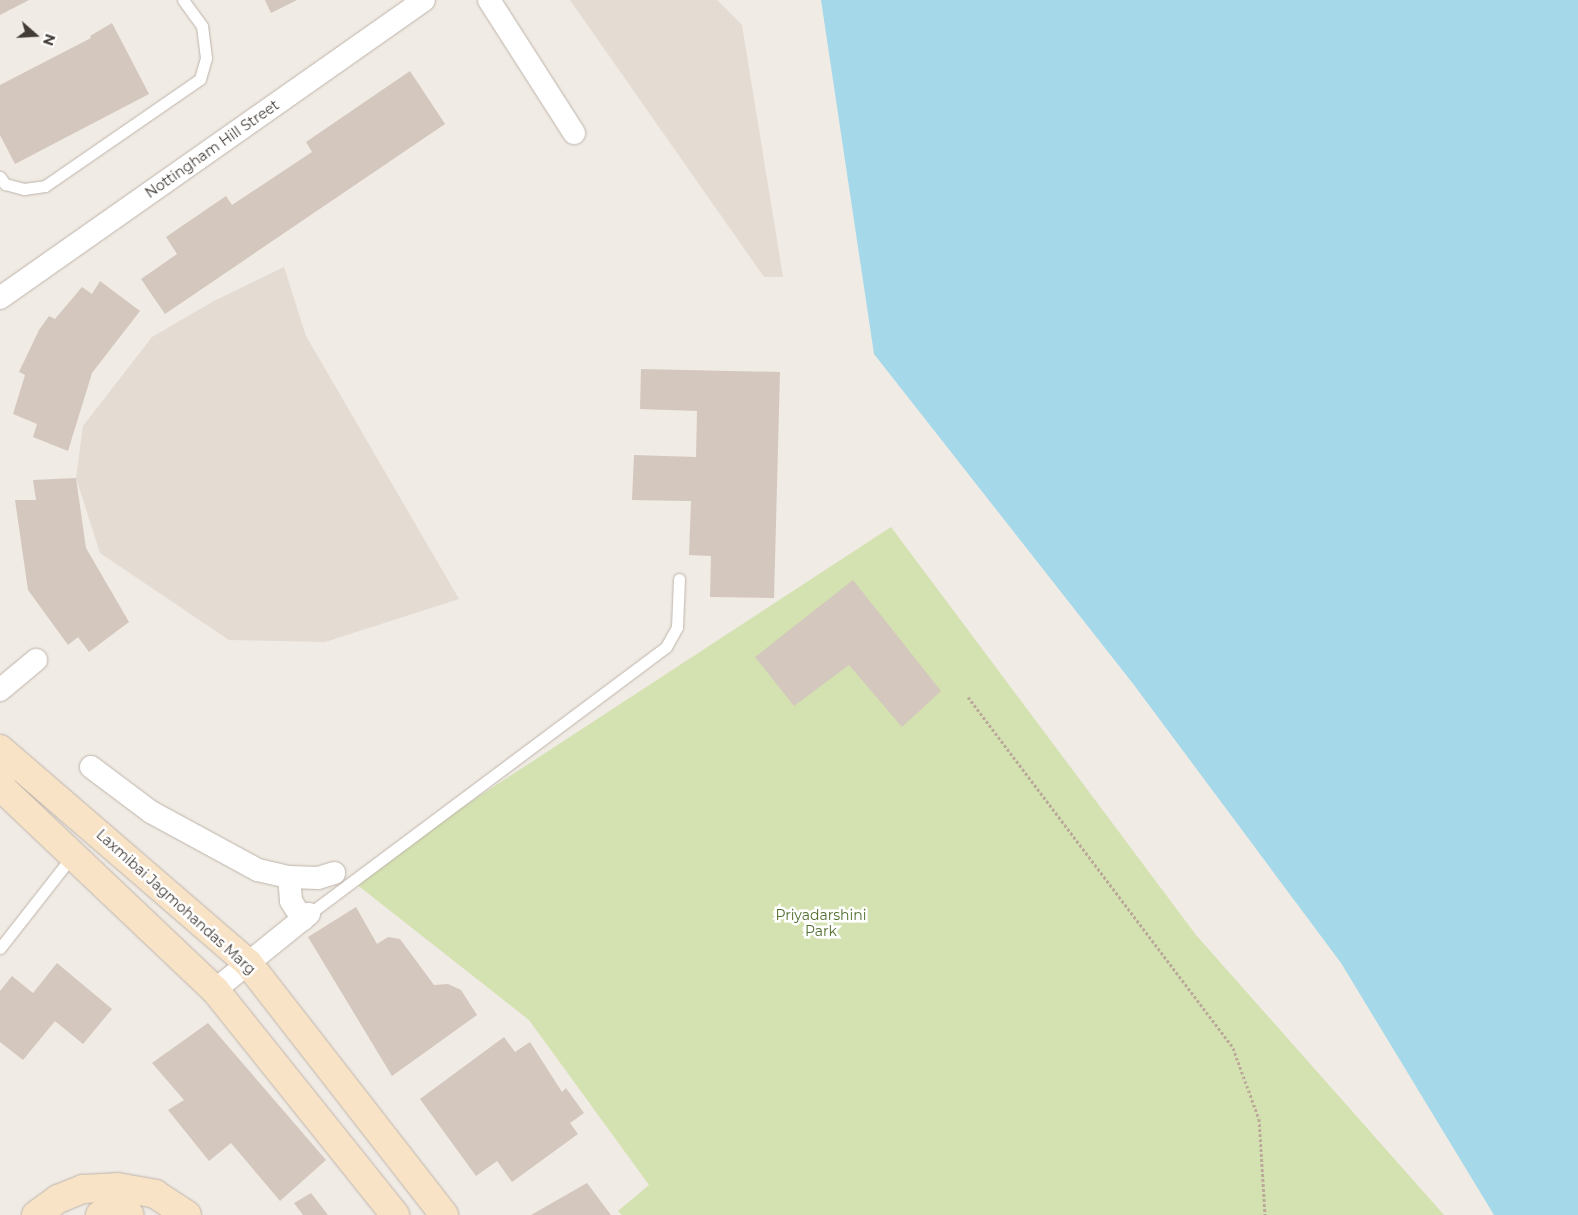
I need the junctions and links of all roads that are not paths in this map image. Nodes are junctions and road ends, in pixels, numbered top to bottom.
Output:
1 (183, 0) edge
2 (424, 0) edge
3 (488, 0) edge
4 (574, 133) dead end
5 (0, 177) edge
6 (0, 298) edge
7 (679, 579) dead end
8 (36, 660) dead end
9 (0, 690) edge
10 (0, 749) edge
11 (91, 767) dead end
12 (0, 782) edge
13 (74, 855) junction
14 (334, 873) dead end
15 (290, 877) junction
16 (306, 917) junction
17 (0, 948) edge
18 (248, 963) junction
19 (215, 990) junction
20 (384, 1138) junction
21 (355, 1165) junction
22 (36, 1215) edge
23 (100, 1215) edge
24 (130, 1215) edge
25 (187, 1215) edge
26 (395, 1215) edge
27 (444, 1215) edge

1 - 5 lane
2 - 6 street, Nottingham Hill Street
3 - 4 street
7 - 16 lane
8 - 9 street
10 - 18 main road, Laxmibai Jagmohandas Marg
11 - 15 street
12 - 13 main road
13 - 17 lane
13 - 19 main road
14 - 15 street
15 - 16 street
16 - 18 street
18 - 19 street
18 - 20 main road, Laxmibai Jagmohandas Marg
19 - 21 main road
20 - 21 main road
20 - 27 main road, Laxmibai Jagmohandas Marg
21 - 26 main road
22 - 25 main road
23 - 24 main road

